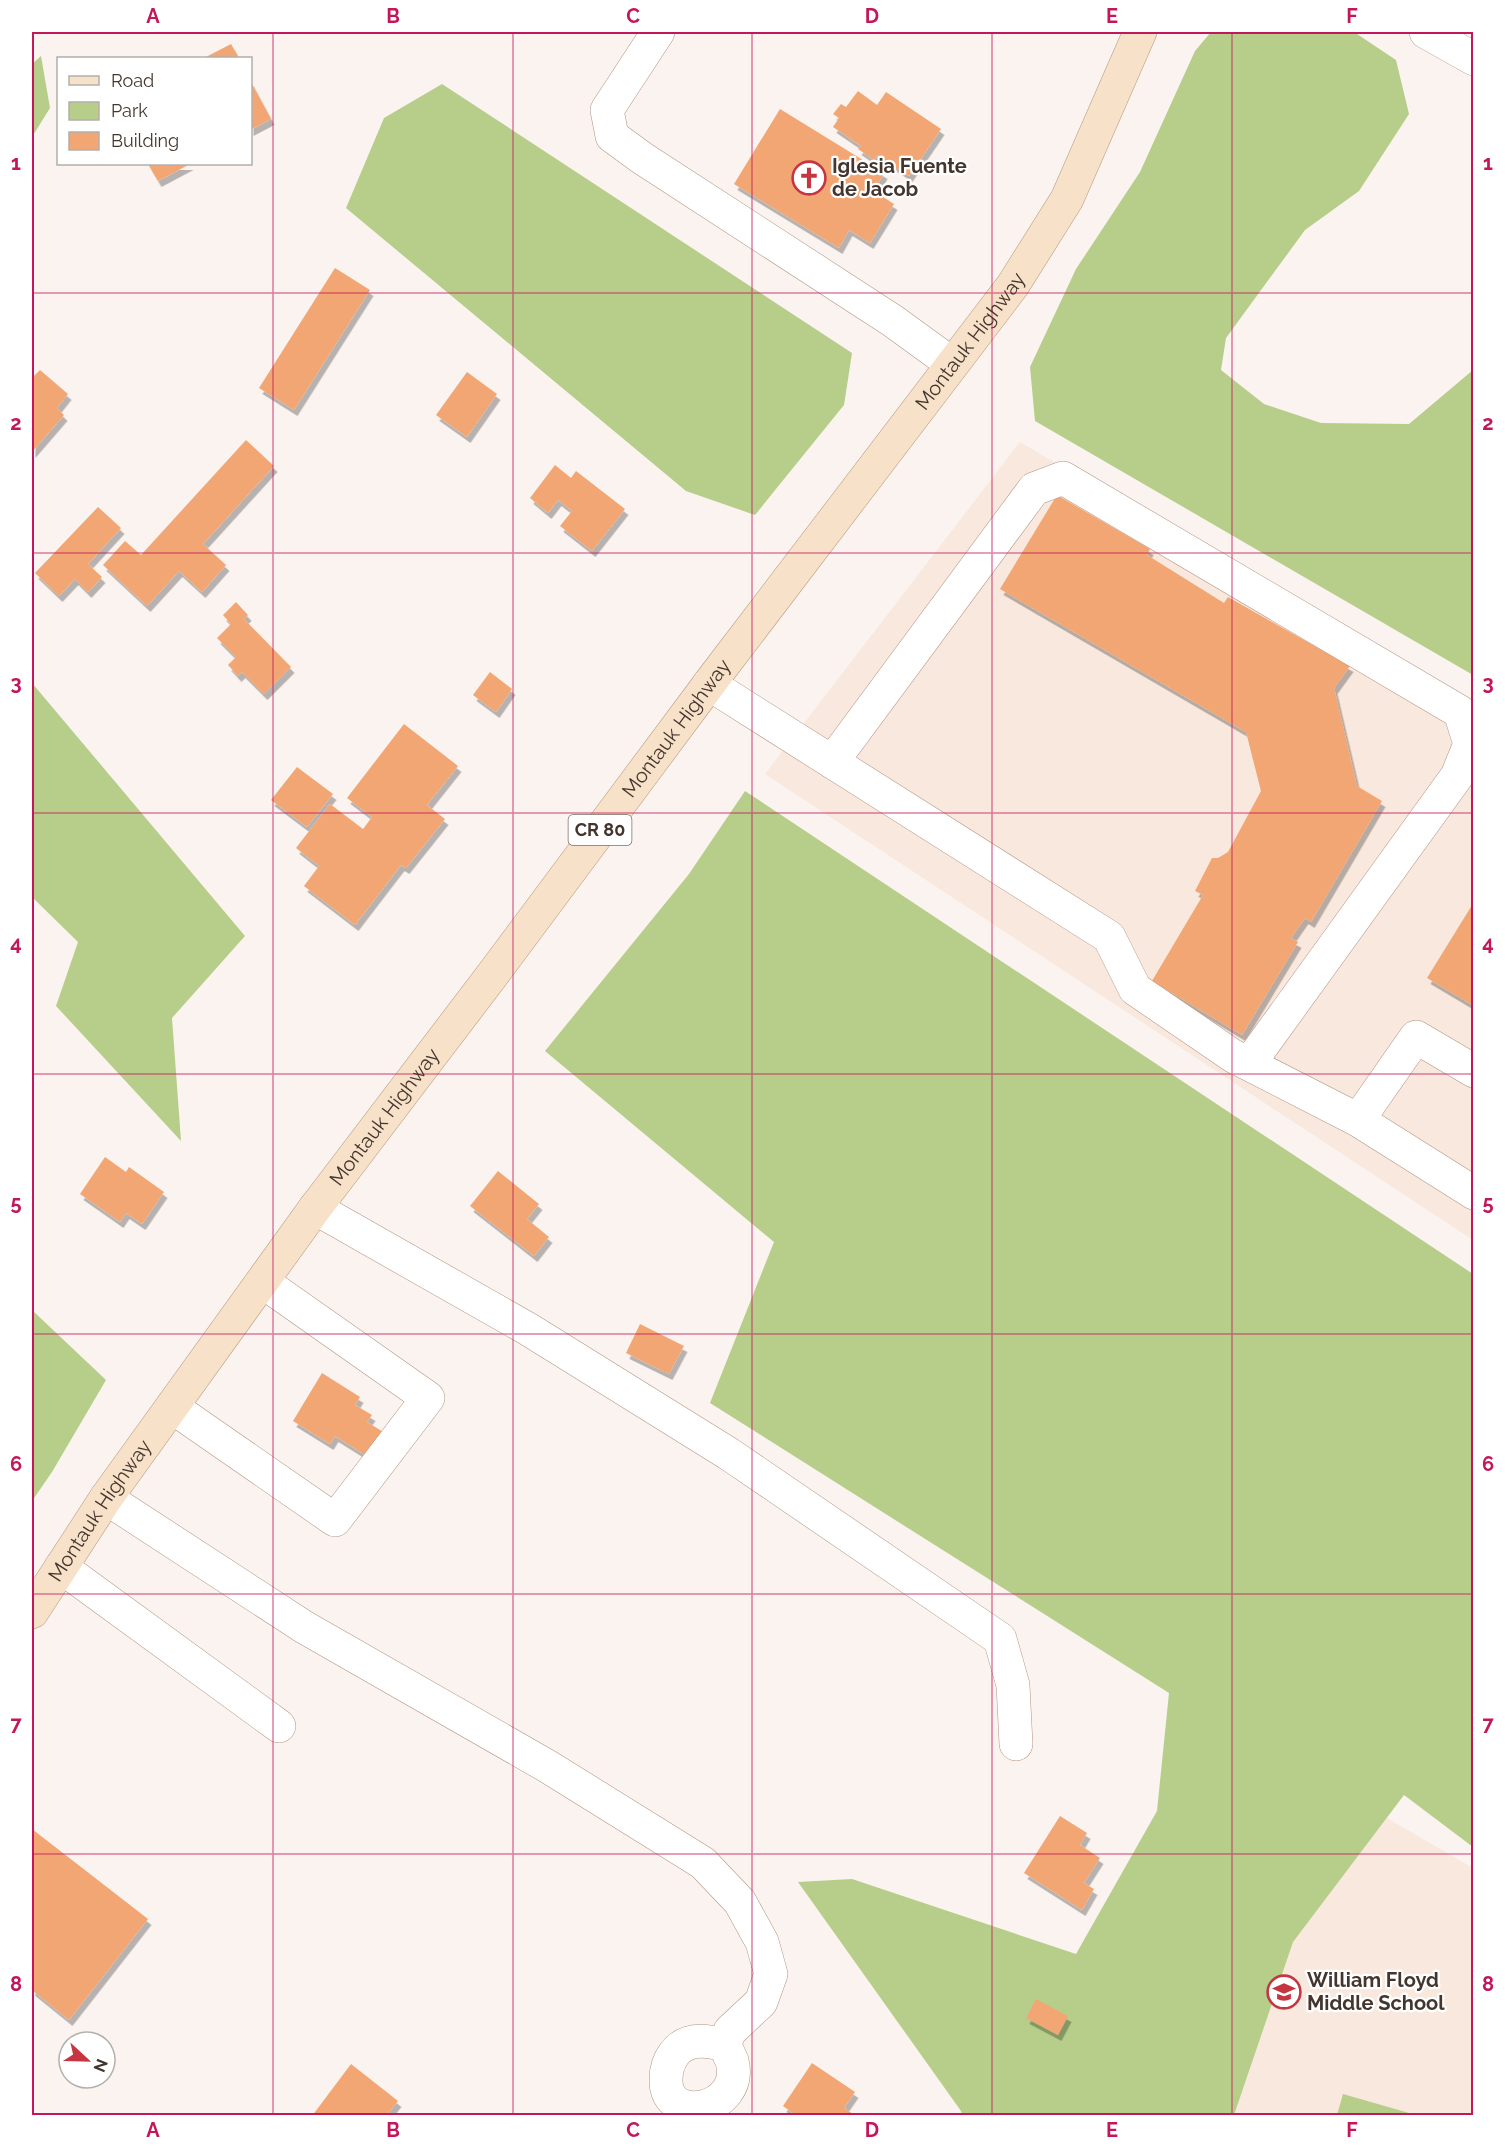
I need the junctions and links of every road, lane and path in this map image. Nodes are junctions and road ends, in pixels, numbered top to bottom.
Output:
1 (658, 32) edge
2 (1140, 32) edge
3 (1426, 32) edge
4 (1473, 59) edge
5 (952, 364) junction
6 (709, 684) junction
7 (832, 762) junction
8 (1249, 1064) junction
9 (1473, 1071) edge
10 (1358, 1120) junction
11 (1473, 1193) edge
12 (315, 1208) junction
13 (263, 1281) junction
14 (172, 1407) junction
15 (106, 1498) junction
16 (61, 1567) junction
17 (32, 1612) edge
18 (279, 1726) dead end
19 (1016, 1744) dead end
20 (724, 2045) dead end

1 - 5 lane
2 - 5 main road, Montauk Highway / CR 80
3 - 4 lane
5 - 6 main road, Montauk Highway / CR 80
6 - 7 lane
6 - 12 main road, Montauk Highway / CR 80
7 - 8 lane
7 - 8 lane
8 - 10 lane
9 - 10 lane
10 - 11 lane
12 - 13 main road, Montauk Highway / CR 80
12 - 19 lane
13 - 14 main road, Montauk Highway / CR 80
13 - 14 lane
14 - 15 main road, Montauk Highway / CR 80
15 - 16 main road, Montauk Highway / CR 80
15 - 20 lane
16 - 17 main road, Montauk Highway / CR 80
16 - 18 lane

